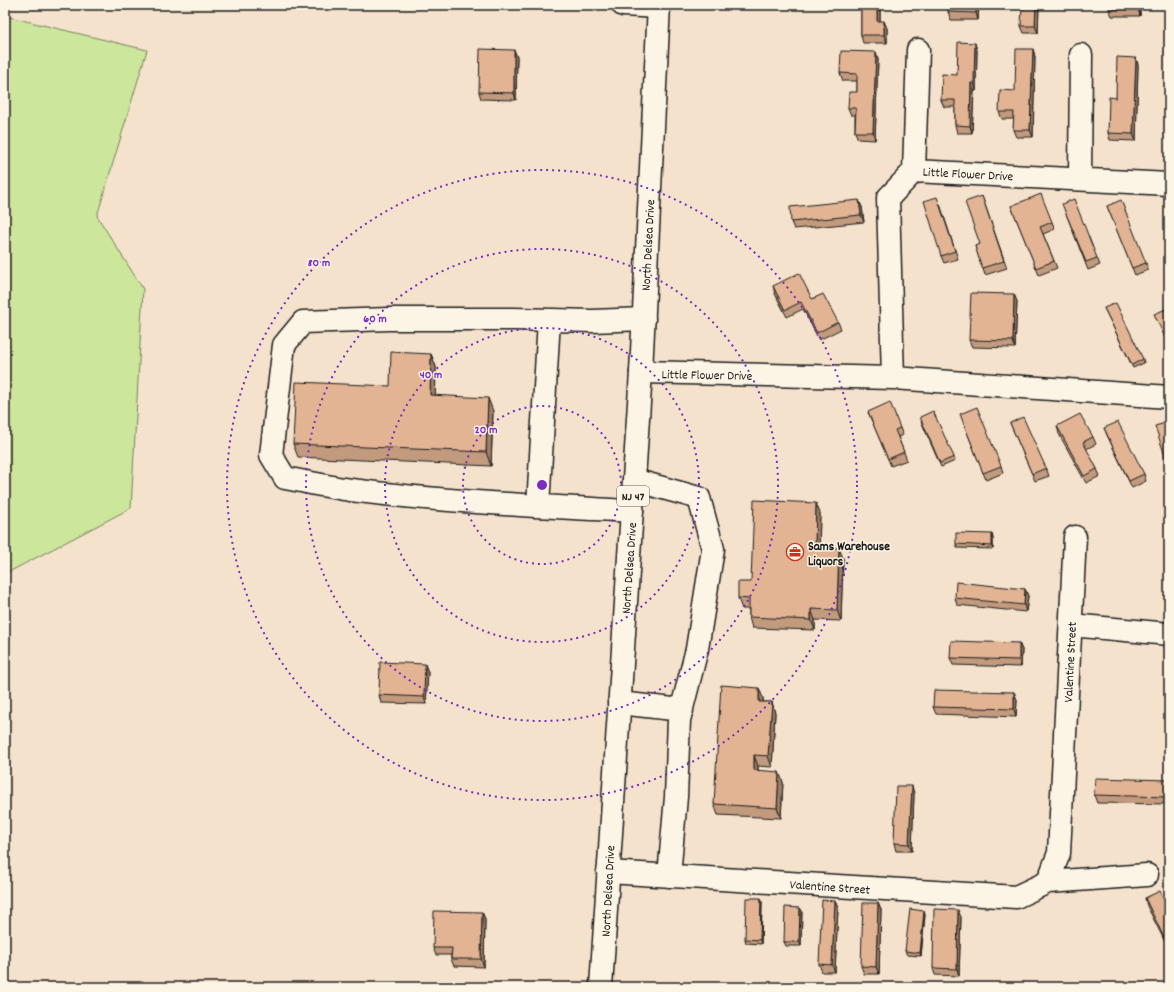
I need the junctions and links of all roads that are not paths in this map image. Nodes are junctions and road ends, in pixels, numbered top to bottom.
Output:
1 (623, 5) edge
2 (658, 6) edge
3 (918, 50) dead end
4 (1081, 55) dead end
5 (914, 170) junction
6 (1080, 179) junction
7 (1169, 184) edge
8 (644, 319) junction
9 (548, 320) junction
10 (641, 372) junction
11 (893, 378) junction
12 (1169, 396) edge
13 (634, 480) junction
14 (538, 506) junction
15 (632, 511) junction
16 (1075, 537) dead end
17 (1071, 625) junction
18 (1169, 634) edge
19 (619, 703) junction
20 (682, 710) junction
21 (608, 872) junction
22 (1147, 875) dead end
23 (669, 876) junction
24 (1048, 882) junction
25 (602, 987) edge

1 - 2 main road
2 - 8 main road, North Delsea Drive / NJ 47
3 - 5 main road
4 - 6 main road
5 - 6 main road, Little Flower Drive
5 - 11 main road, Little Flower Drive
6 - 7 main road, Little Flower Drive
8 - 9 main road
8 - 10 main road, North Delsea Drive / NJ 47
9 - 14 main road
9 - 14 main road
10 - 11 main road, Little Flower Drive
10 - 13 main road, North Delsea Drive / NJ 47
11 - 12 main road, Little Flower Drive
13 - 15 main road, North Delsea Drive / NJ 47
13 - 20 main road
14 - 15 main road
15 - 19 main road, North Delsea Drive / NJ 47
16 - 17 main road, Valentine Street
17 - 18 main road
17 - 24 main road, Valentine Street
19 - 20 main road
19 - 21 main road, North Delsea Drive / NJ 47
20 - 23 main road
21 - 23 main road, Valentine Street
21 - 25 main road, North Delsea Drive / NJ 47
22 - 24 main road, Valentine Street
23 - 24 main road, Valentine Street

